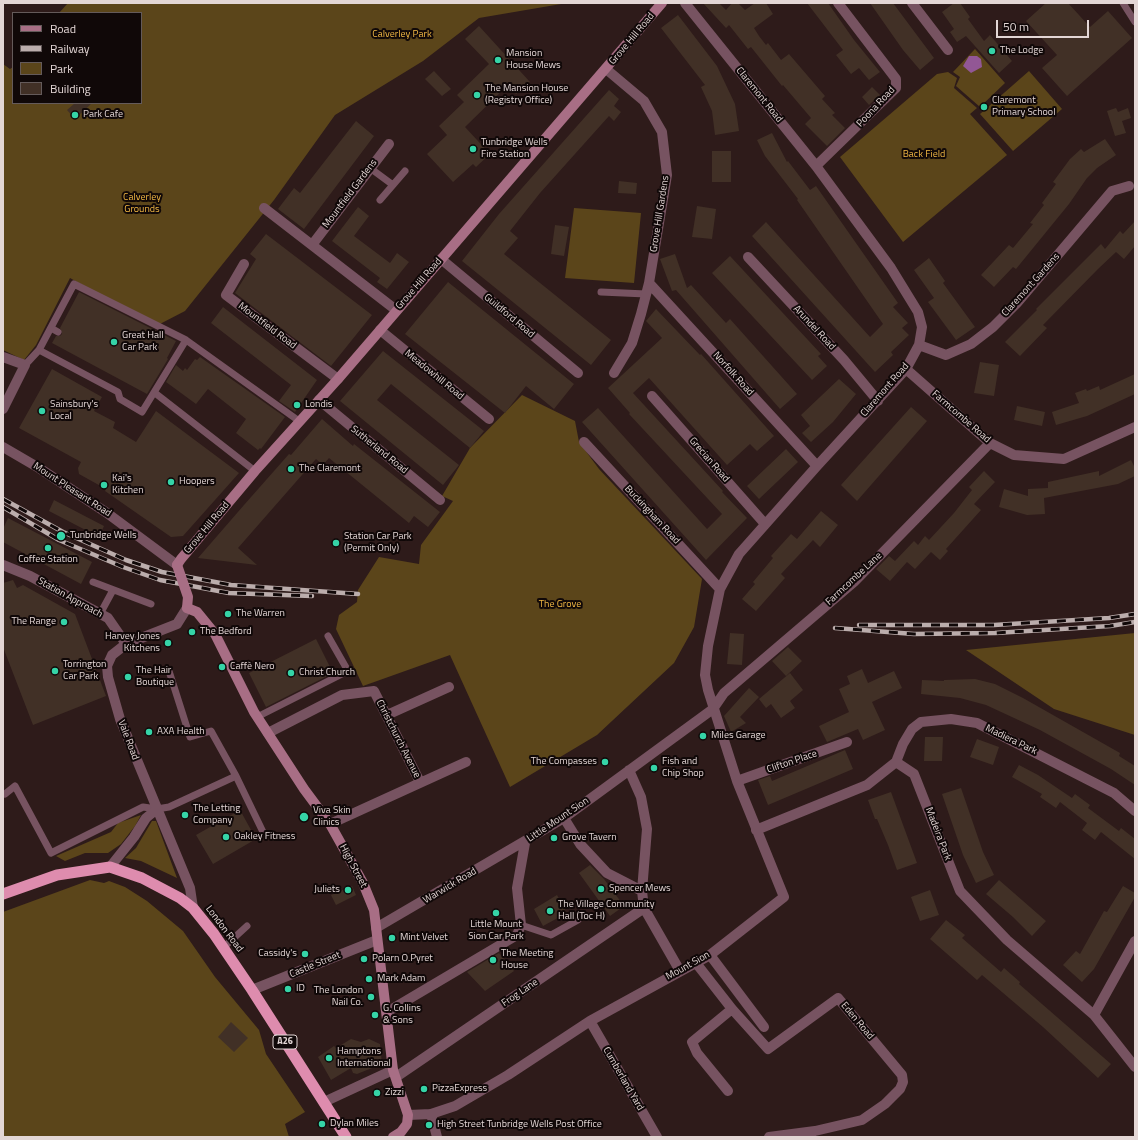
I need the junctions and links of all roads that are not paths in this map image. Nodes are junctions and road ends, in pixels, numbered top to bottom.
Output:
1 (662, 3) edge
2 (685, 3) edge
3 (838, 3) edge
4 (912, 3) edge
5 (1123, 3) edge
6 (1135, 22) edge
7 (948, 50) dead end
8 (606, 69) junction
9 (389, 144) dead end
10 (816, 166) junction
11 (370, 168) junction
12 (405, 171) dead end
13 (393, 185) junction
14 (1129, 186) dead end
15 (380, 200) dead end
16 (264, 208) dead end
17 (312, 245) junction
18 (748, 257) dead end
19 (441, 259) junction
20 (244, 264) dead end
21 (648, 283) junction
22 (601, 292) dead end
23 (646, 294) junction
24 (396, 310) junction
25 (50, 328) junction
26 (380, 330) junction
27 (58, 332) dead end
28 (186, 340) junction
29 (919, 344) junction
30 (38, 350) junction
31 (3, 357) edge
32 (25, 366) junction
33 (906, 369) junction
34 (578, 373) dead end
35 (614, 373) dead end
36 (338, 379) junction
37 (155, 393) junction
38 (652, 396) dead end
39 (319, 400) junction
40 (878, 400) junction
41 (3, 409) edge
42 (489, 419) dead end
43 (299, 421) junction
44 (1135, 427) edge
45 (584, 442) dead end
46 (990, 443) junction
47 (3, 447) edge
48 (817, 466) junction
49 (255, 471) junction
50 (440, 500) dead end
51 (765, 524) junction
52 (3, 565) edge
53 (177, 566) junction
54 (93, 582) dead end
55 (720, 589) junction
56 (113, 590) junction
57 (151, 604) dead end
58 (187, 608) junction
59 (100, 614) junction
60 (328, 636) dead end
61 (126, 644) junction
62 (169, 671) dead end
63 (449, 688) dead end
64 (713, 709) junction
65 (387, 715) junction
66 (257, 717) junction
67 (268, 733) junction
68 (847, 742) dead end
69 (466, 762) dead end
70 (896, 762) junction
71 (629, 770) junction
72 (236, 776) junction
73 (737, 781) junction
74 (420, 782) junction
75 (5, 794) dead end
76 (157, 809) junction
77 (1135, 812) edge
78 (564, 818) junction
79 (330, 824) junction
80 (756, 830) junction
81 (263, 832) dead end
82 (524, 842) junction
83 (110, 867) junction
84 (4, 891) edge
85 (642, 891) junction
86 (193, 908) junction
87 (644, 908) junction
88 (578, 920) dead end
89 (521, 925) junction
90 (247, 926) dead end
91 (376, 928) junction
92 (377, 940) junction
93 (1135, 941) edge
94 (224, 948) junction
95 (710, 955) junction
96 (696, 963) junction
97 (680, 971) junction
98 (252, 990) junction
99 (732, 1009) junction
100 (386, 1012) junction
101 (1094, 1015) junction
102 (590, 1021) junction
103 (764, 1027) dead end
104 (1135, 1066) edge
105 (395, 1074) junction
106 (728, 1091) dead end
107 (324, 1102) junction
108 (431, 1114) junction
109 (408, 1115) junction
110 (346, 1137) edge
111 (393, 1137) edge
112 (437, 1137) edge
113 (656, 1137) edge
114 (769, 1137) edge

1 - 8 main road, Grove Hill Road
2 - 10 street, Claremont Road
3 - 10 street, Poona Road
4 - 7 street
5 - 6 lane
8 - 19 main road, Grove Hill Road
8 - 21 street, Grove Hill Gardens
9 - 11 street, Mountfield Gardens
10 - 29 street, Claremont Road
11 - 13 lane
11 - 17 street, Mountfield Gardens
12 - 13 lane
13 - 15 lane
14 - 29 street, Claremont Gardens
16 - 17 street
17 - 24 street
18 - 40 street, Arundel Road
19 - 24 main road, Grove Hill Road
19 - 34 street, Guildford Road
20 - 36 street, Mountfield Road
21 - 23 street, Grove Hill Gardens
21 - 48 street, Norfolk Road
22 - 23 lane
23 - 35 street, Grove Hill Gardens
24 - 26 main road, Grove Hill Road
25 - 27 lane
25 - 28 lane
25 - 30 lane
26 - 36 main road, Grove Hill Road
26 - 42 street, Meadowhill Road
28 - 37 lane
28 - 43 lane
29 - 33 street, Claremont Road
30 - 32 lane
30 - 37 lane
31 - 32 street
32 - 41 street
33 - 40 street, Claremont Road
33 - 46 street, Farmcombe Road
36 - 39 main road, Grove Hill Road
37 - 49 lane
38 - 51 street, Grecian Road
39 - 43 main road, Grove Hill Road
39 - 50 street, Sutherland Road
40 - 48 street, Claremont Road
43 - 49 main road, Grove Hill Road
44 - 46 street, Farmcombe Road
45 - 55 street, Buckingham Road
46 - 64 street, Farmcombe Lane
47 - 53 street, Mount Pleasant Road
48 - 51 street, Claremont Road
49 - 53 main road, Grove Hill Road
51 - 55 street, Claremont Road
52 - 59 street, Station Approach
53 - 58 main road, bridge
54 - 56 lane
55 - 64 street, Claremont Road
56 - 57 lane
56 - 59 lane
58 - 61 street, Vale Road
58 - 66 main road, High Street
59 - 61 street, Station Approach
60 - 66 lane
61 - 76 street, Vale Road
62 - 72 lane
63 - 65 street
64 - 71 street, Little Mount Sion
64 - 73 street, Mount Sion
65 - 67 street, Christchurch Avenue
65 - 74 street, Christchurch Avenue
66 - 67 main road, High Street
67 - 79 main road, High Street
68 - 73 street, Clifton Place
69 - 74 street
70 - 77 street, Madiera Park
70 - 80 street
70 - 101 street, Madeira Park
71 - 78 street, Little Mount Sion
71 - 85 street
72 - 76 lane
72 - 81 lane
73 - 80 street, Mount Sion
74 - 79 street
75 - 76 lane
76 - 83 street
76 - 86 street, Vale Road
78 - 82 street, Little Mount Sion
78 - 85 street
79 - 91 main road, High Street
80 - 95 street, Mount Sion
82 - 89 street, Little Mount Sion
82 - 91 street, Warwick Road
83 - 84 highway, London Road / A26
83 - 86 highway, London Road / A26
85 - 87 street
86 - 94 highway, London Road / A26
87 - 97 street
87 - 105 street, Frog Lane
88 - 89 lane
89 - 100 street
90 - 94 lane
91 - 92 main road, High Street
92 - 98 street, Castle Street
92 - 100 main road, High Street
93 - 101 street
94 - 98 highway, London Road / A26
95 - 96 street, Mount Sion
95 - 103 street
96 - 97 street, Mount Sion
96 - 99 street, Eden Road
97 - 102 street, Mount Sion
98 - 107 highway, London Road / A26
99 - 106 street
99 - 114 street, Eden Road
100 - 105 main road, High Street
101 - 104 street, Madeira Park
102 - 108 street, Mount Sion
102 - 113 street, Cumberland Yard
105 - 107 street, Frog Lane
105 - 109 main road, High Street
107 - 110 highway, London Road / A26
108 - 109 street, Mount Sion
108 - 112 street
109 - 111 main road

